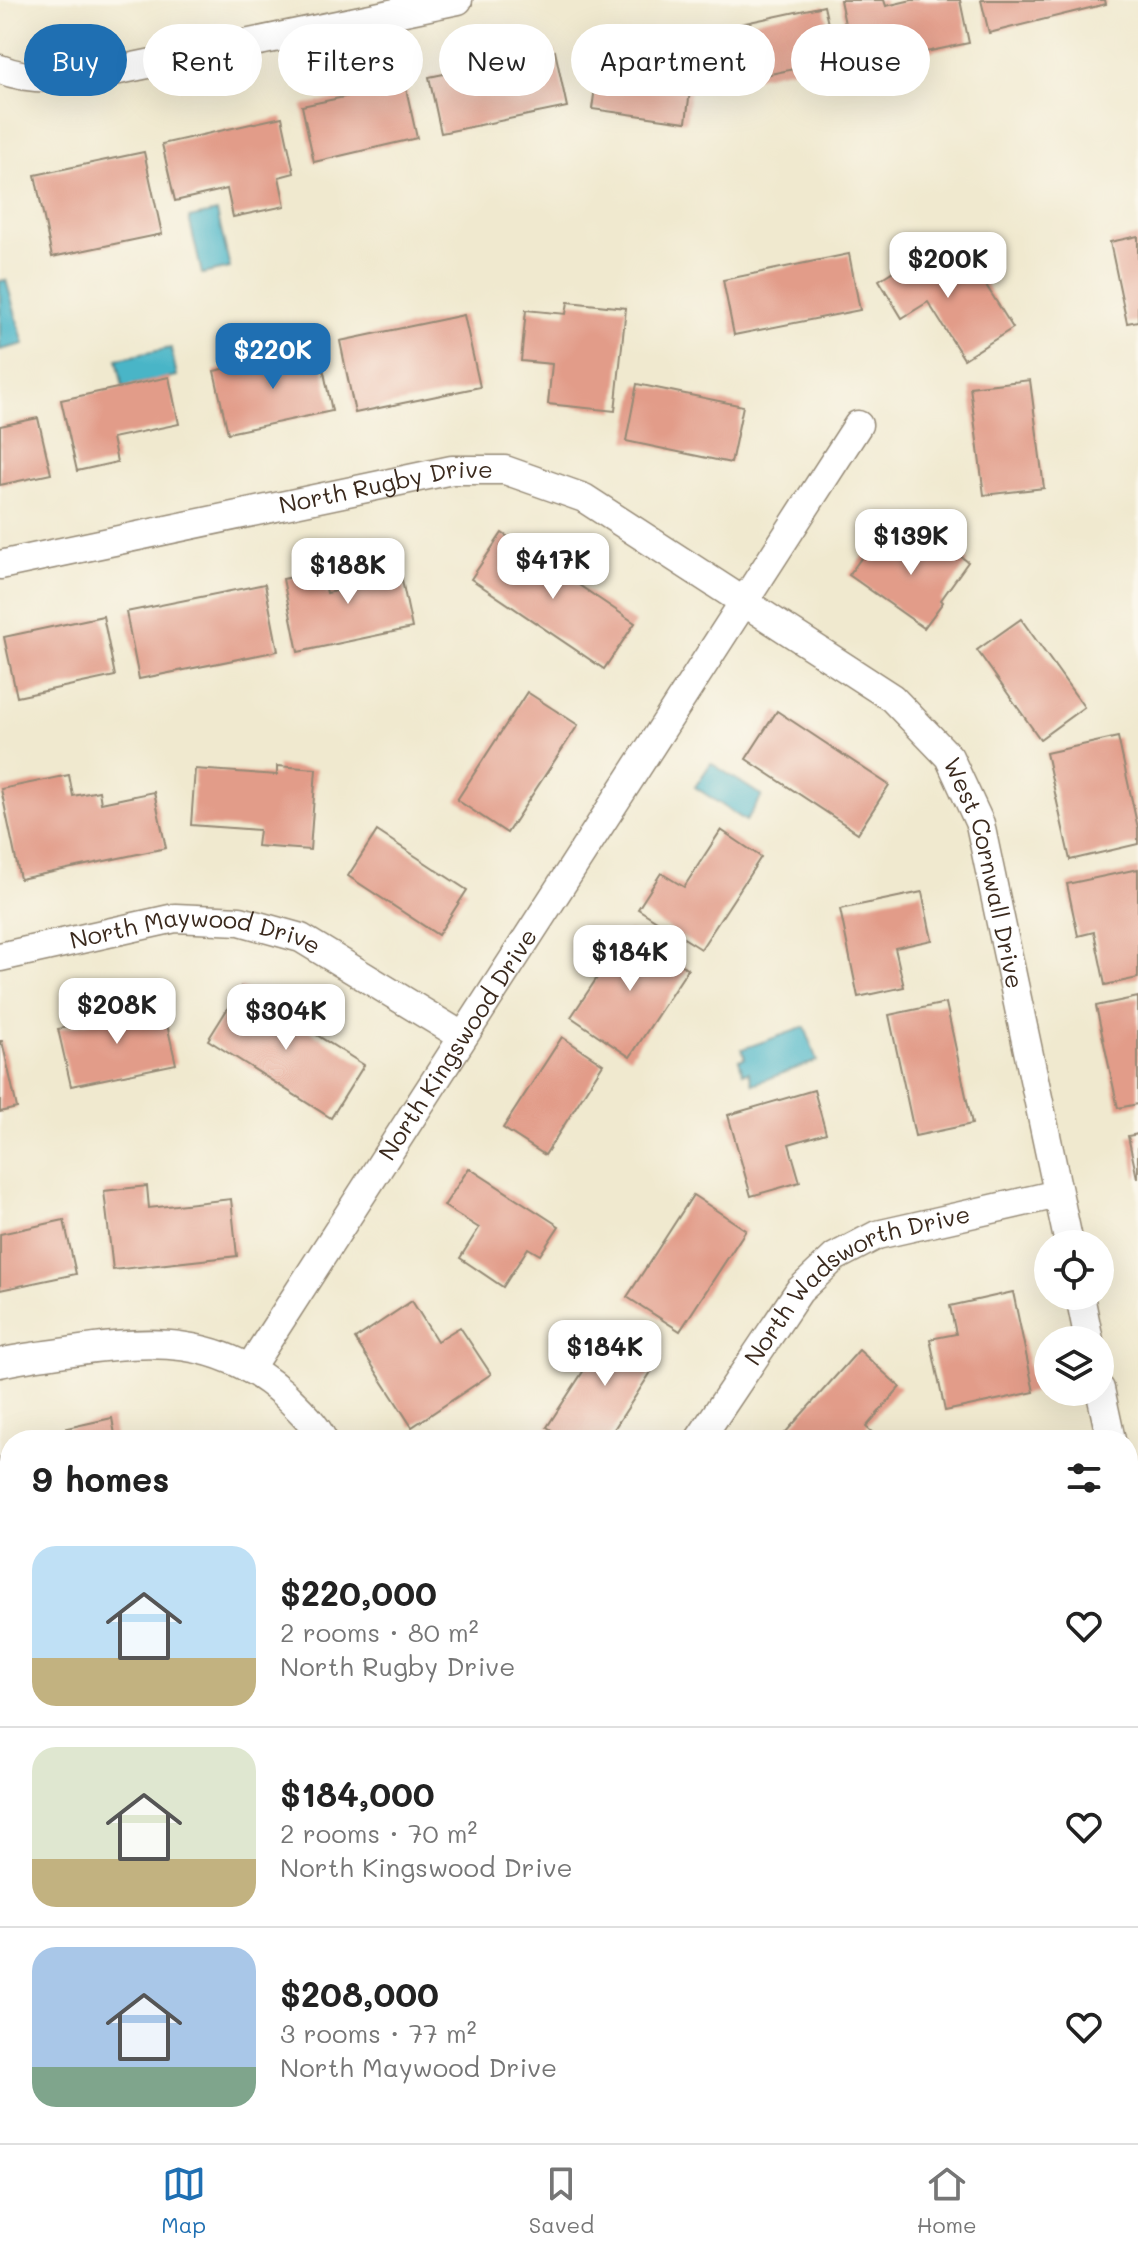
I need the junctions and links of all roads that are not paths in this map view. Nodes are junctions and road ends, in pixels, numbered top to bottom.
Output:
1 (458, 0) edge
2 (0, 69) edge
3 (858, 425) dead end
4 (0, 565) edge
5 (744, 602) junction
6 (0, 957) edge
7 (462, 1036) junction
8 (1058, 1194) junction
9 (1066, 1230) edge
10 (0, 1363) edge
11 (249, 1369) junction
12 (1104, 1406) edge
13 (315, 1430) edge
14 (706, 1430) edge
15 (1109, 1430) edge

1 - 2 street
3 - 5 street, North Kingswood Drive
4 - 5 street, North Rugby Drive
5 - 7 street, North Kingswood Drive
5 - 8 street, West Cornwall Drive
6 - 7 street, North Maywood Drive
7 - 11 street, North Kingswood Drive
8 - 9 street, West Cornwall Drive
8 - 14 street, North Wadsworth Drive
10 - 11 street
11 - 13 street
12 - 15 street

